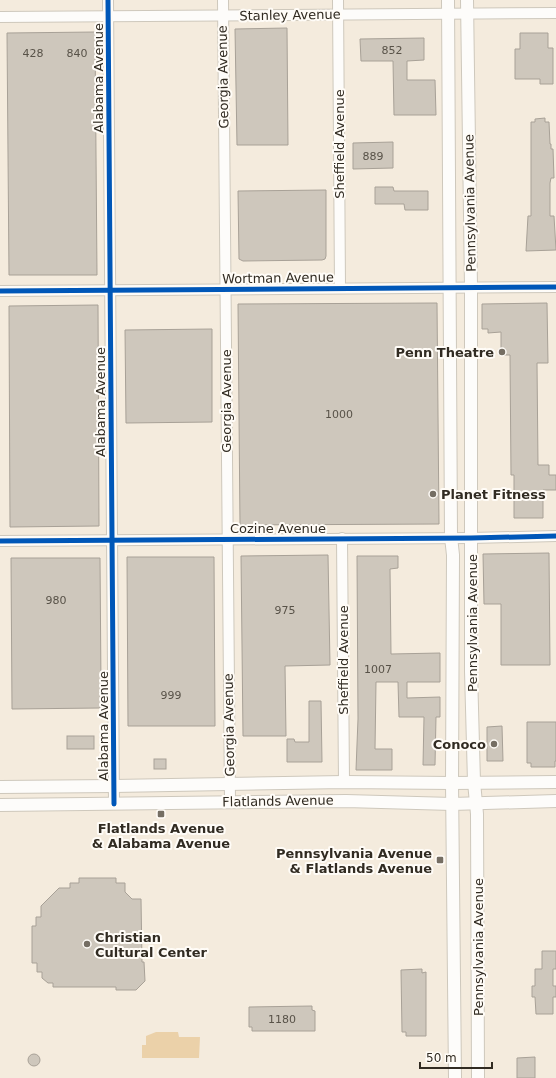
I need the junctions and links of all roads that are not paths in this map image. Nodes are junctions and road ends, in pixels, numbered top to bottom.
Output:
1 (108, 0) edge
2 (222, 0) edge
3 (338, 0) edge
4 (448, 0) edge
5 (467, 0) edge
6 (556, 13) edge
7 (338, 14) junction
8 (448, 14) junction
9 (467, 14) junction
10 (223, 16) junction
11 (108, 17) junction
12 (0, 18) edge
13 (450, 287) junction
14 (471, 287) junction
15 (556, 287) edge
16 (340, 288) junction
17 (226, 289) junction
18 (111, 290) junction
19 (0, 291) edge
20 (556, 536) edge
21 (451, 537) junction
22 (342, 538) junction
23 (471, 538) junction
24 (227, 539) junction
25 (112, 540) junction
26 (0, 541) edge
27 (344, 782) junction
28 (474, 782) junction
29 (556, 782) edge
30 (230, 783) junction
31 (452, 783) junction
32 (114, 786) junction
33 (0, 787) edge
34 (556, 801) edge
35 (230, 802) junction
36 (114, 804) junction
37 (452, 804) junction
38 (476, 804) junction
39 (0, 805) edge
40 (455, 1078) edge
41 (478, 1078) edge

1 - 11 street, Alabama Avenue
2 - 10 street, Georgia Avenue
3 - 7 street, Sheffield Avenue
4 - 8 main road, Pennsylvania Avenue
5 - 9 main road, Pennsylvania Avenue
6 - 9 street, Stanley Avenue
7 - 8 street, Stanley Avenue
7 - 10 street, Stanley Avenue
7 - 16 street, Sheffield Avenue
8 - 9 street, Stanley Avenue
8 - 13 main road, Pennsylvania Avenue
9 - 14 main road, Pennsylvania Avenue
10 - 11 street, Stanley Avenue
10 - 17 street, Georgia Avenue
11 - 12 street, Stanley Avenue
11 - 18 street, Alabama Avenue
13 - 14 street, Wortman Avenue
13 - 16 street, Wortman Avenue
13 - 21 main road, Pennsylvania Avenue
14 - 15 street, Wortman Avenue
14 - 23 main road, Pennsylvania Avenue
16 - 17 street, Wortman Avenue
17 - 18 street, Wortman Avenue
17 - 24 street, Georgia Avenue
18 - 19 street, Wortman Avenue
18 - 25 street, Alabama Avenue
20 - 23 street, Cozine Avenue
21 - 22 street, Cozine Avenue
21 - 23 street, Cozine Avenue
21 - 31 main road, Pennsylvania Avenue
22 - 24 street, Cozine Avenue
22 - 27 street, Sheffield Avenue
23 - 28 main road, Pennsylvania Avenue
24 - 25 street, Cozine Avenue
24 - 30 street, Georgia Avenue
25 - 26 street, Cozine Avenue
25 - 32 street, Alabama Avenue
27 - 30 main road, Flatlands Avenue
27 - 31 main road, Flatlands Avenue
28 - 29 main road, Flatlands Avenue
28 - 31 main road, Flatlands Avenue
28 - 38 main road, Pennsylvania Avenue
30 - 32 main road, Flatlands Avenue
30 - 35 street, Georgia Avenue
31 - 37 main road, Pennsylvania Avenue
32 - 33 main road, Flatlands Avenue
32 - 36 street, Alabama Avenue
34 - 38 main road, Flatlands Avenue
35 - 36 main road, Flatlands Avenue
35 - 37 main road, Flatlands Avenue
36 - 39 main road, Flatlands Avenue
37 - 38 main road, Flatlands Avenue
37 - 40 main road, Pennsylvania Avenue
38 - 41 main road, Pennsylvania Avenue

